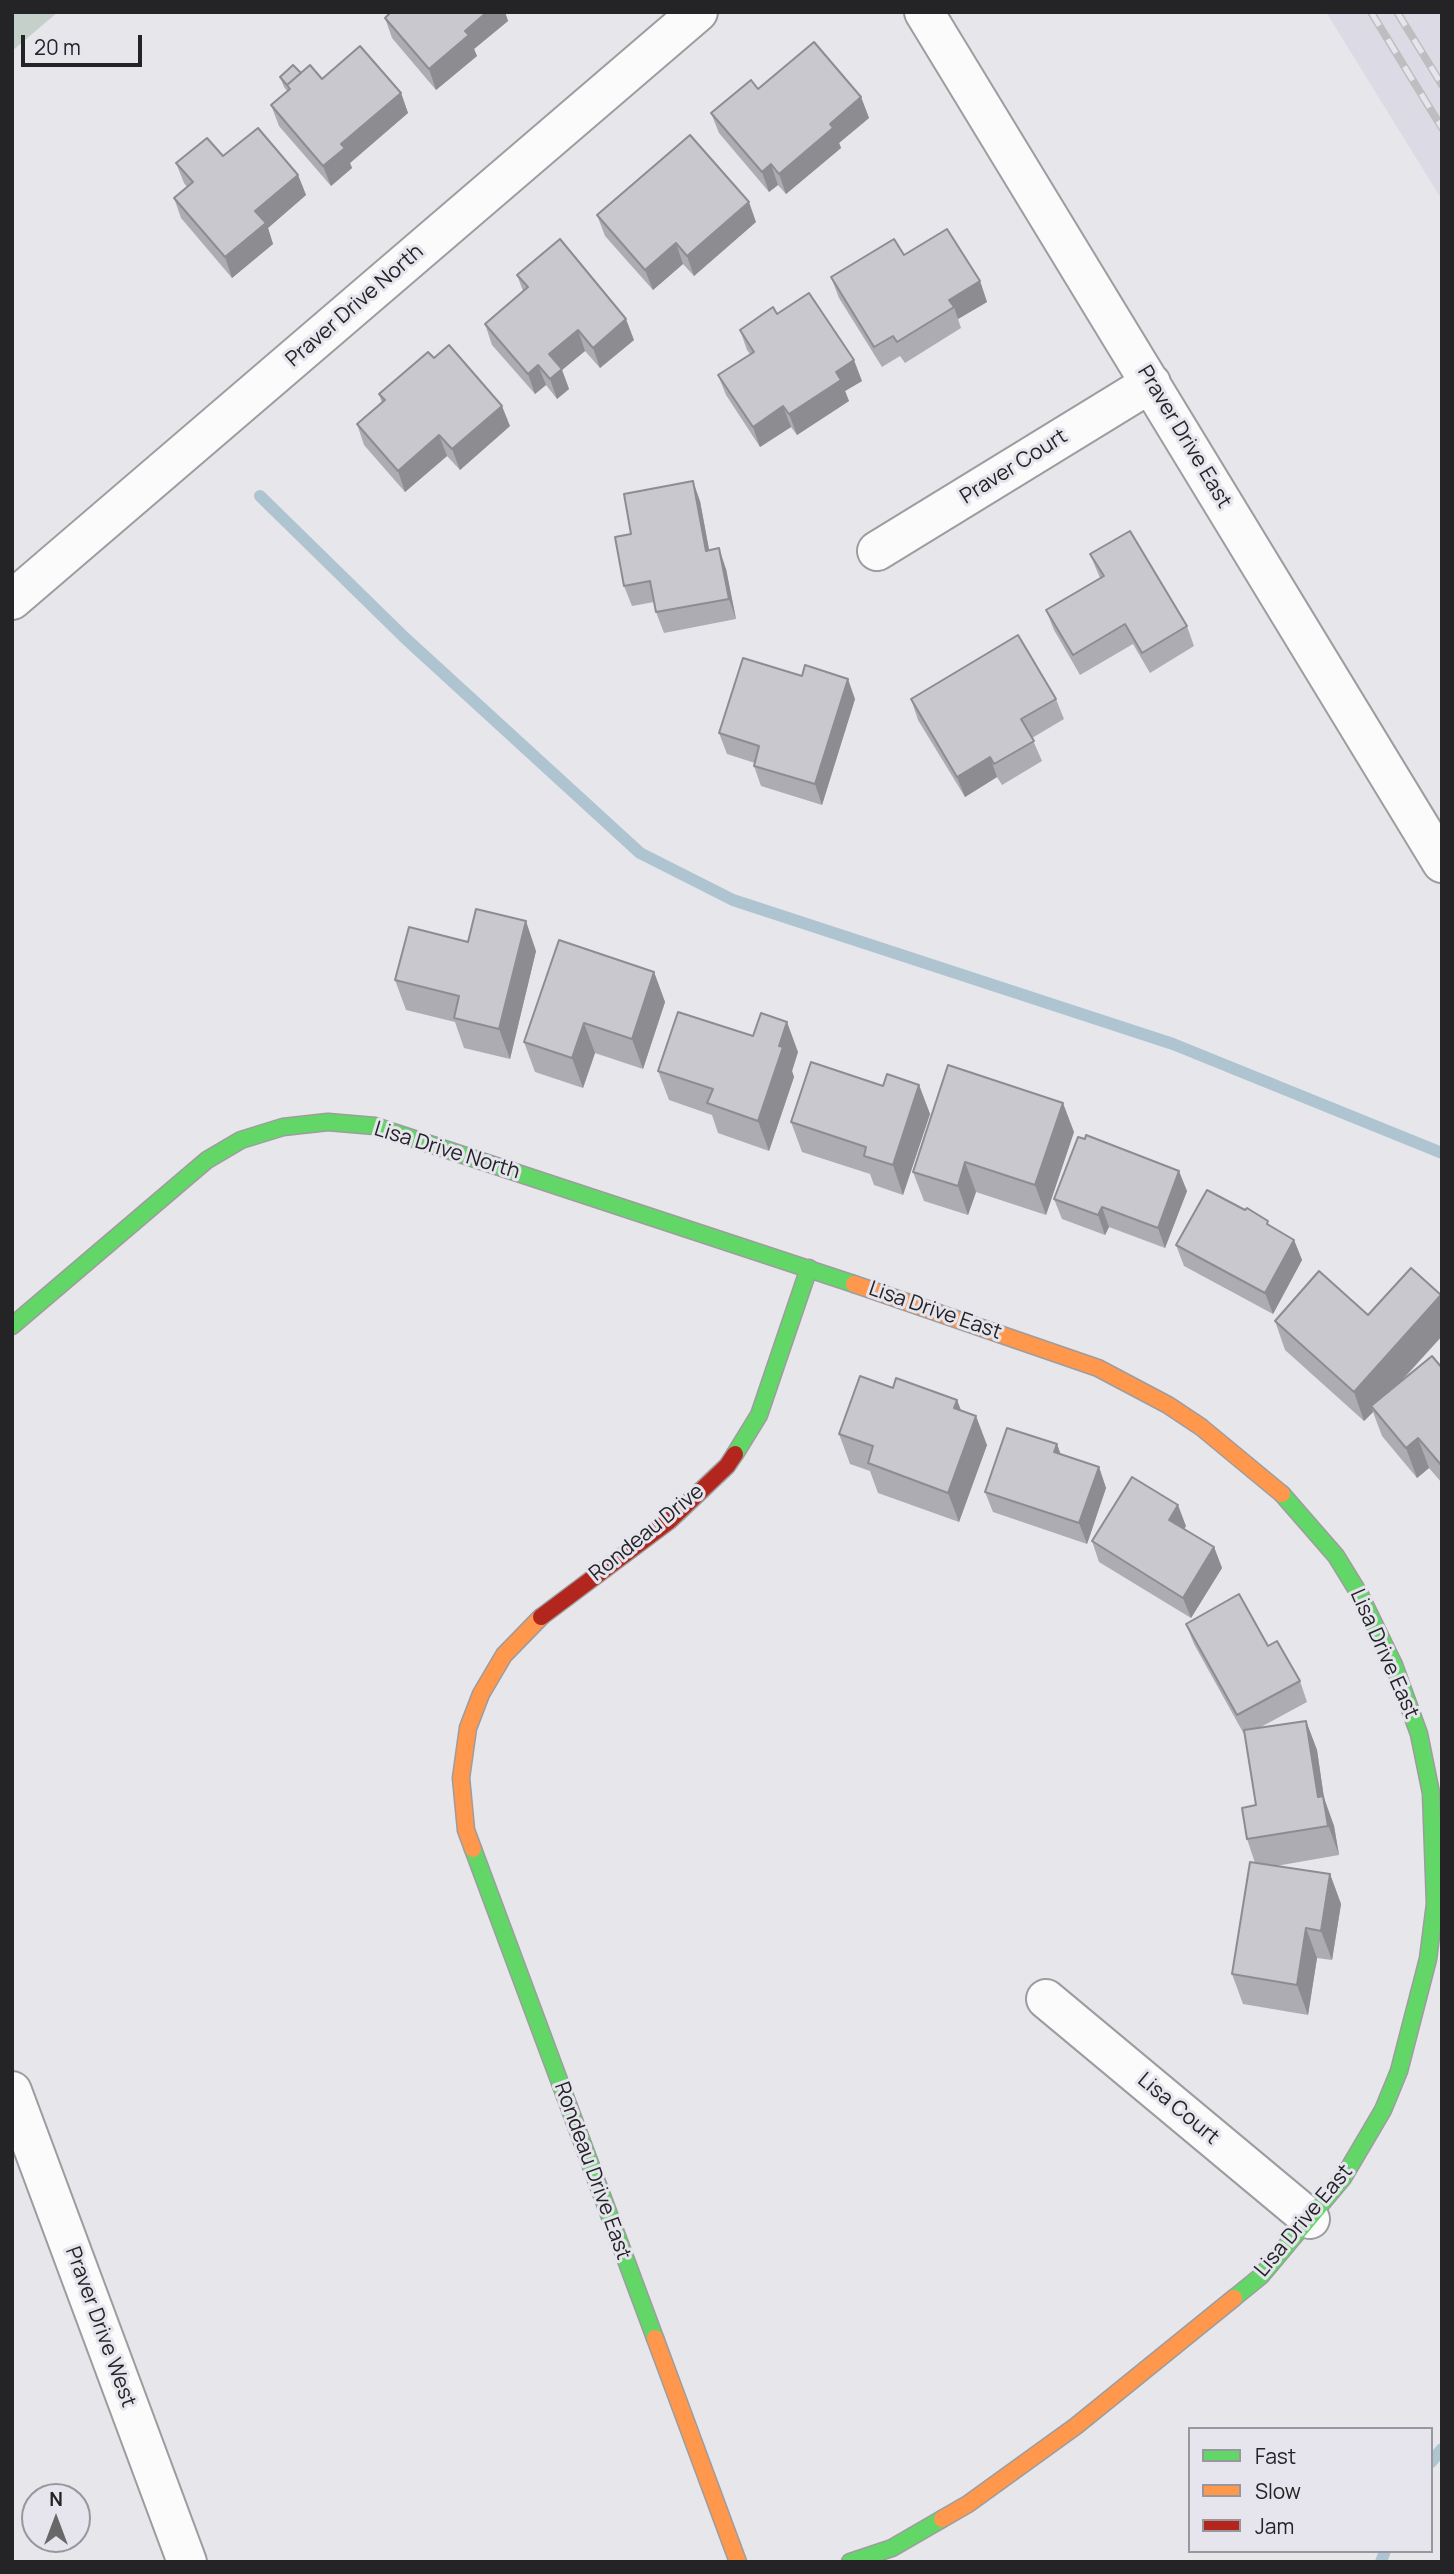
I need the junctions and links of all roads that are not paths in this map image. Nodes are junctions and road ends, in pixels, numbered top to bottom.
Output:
1 (698, 12) edge
2 (925, 12) edge
3 (1151, 383) junction
4 (877, 551) dead end
5 (12, 600) edge
6 (1442, 863) edge
7 (809, 1268) junction
8 (12, 1326) edge
9 (461, 1778) joint
10 (1046, 1999) dead end
11 (12, 2091) edge
12 (1310, 2219) junction
13 (187, 2562) edge
14 (738, 2562) edge
15 (850, 2562) edge

1 - 5 street, Praver Drive North
2 - 3 street, Praver Drive East
3 - 4 street, Praver Court
3 - 6 street, Praver Drive East
7 - 8 street, Lisa Drive North
7 - 9 street, Rondeau Drive
7 - 12 street, Lisa Drive East
9 - 14 street, Rondeau Drive East
10 - 12 street, Lisa Court
11 - 13 street, Praver Drive West
12 - 15 street, Lisa Drive East

